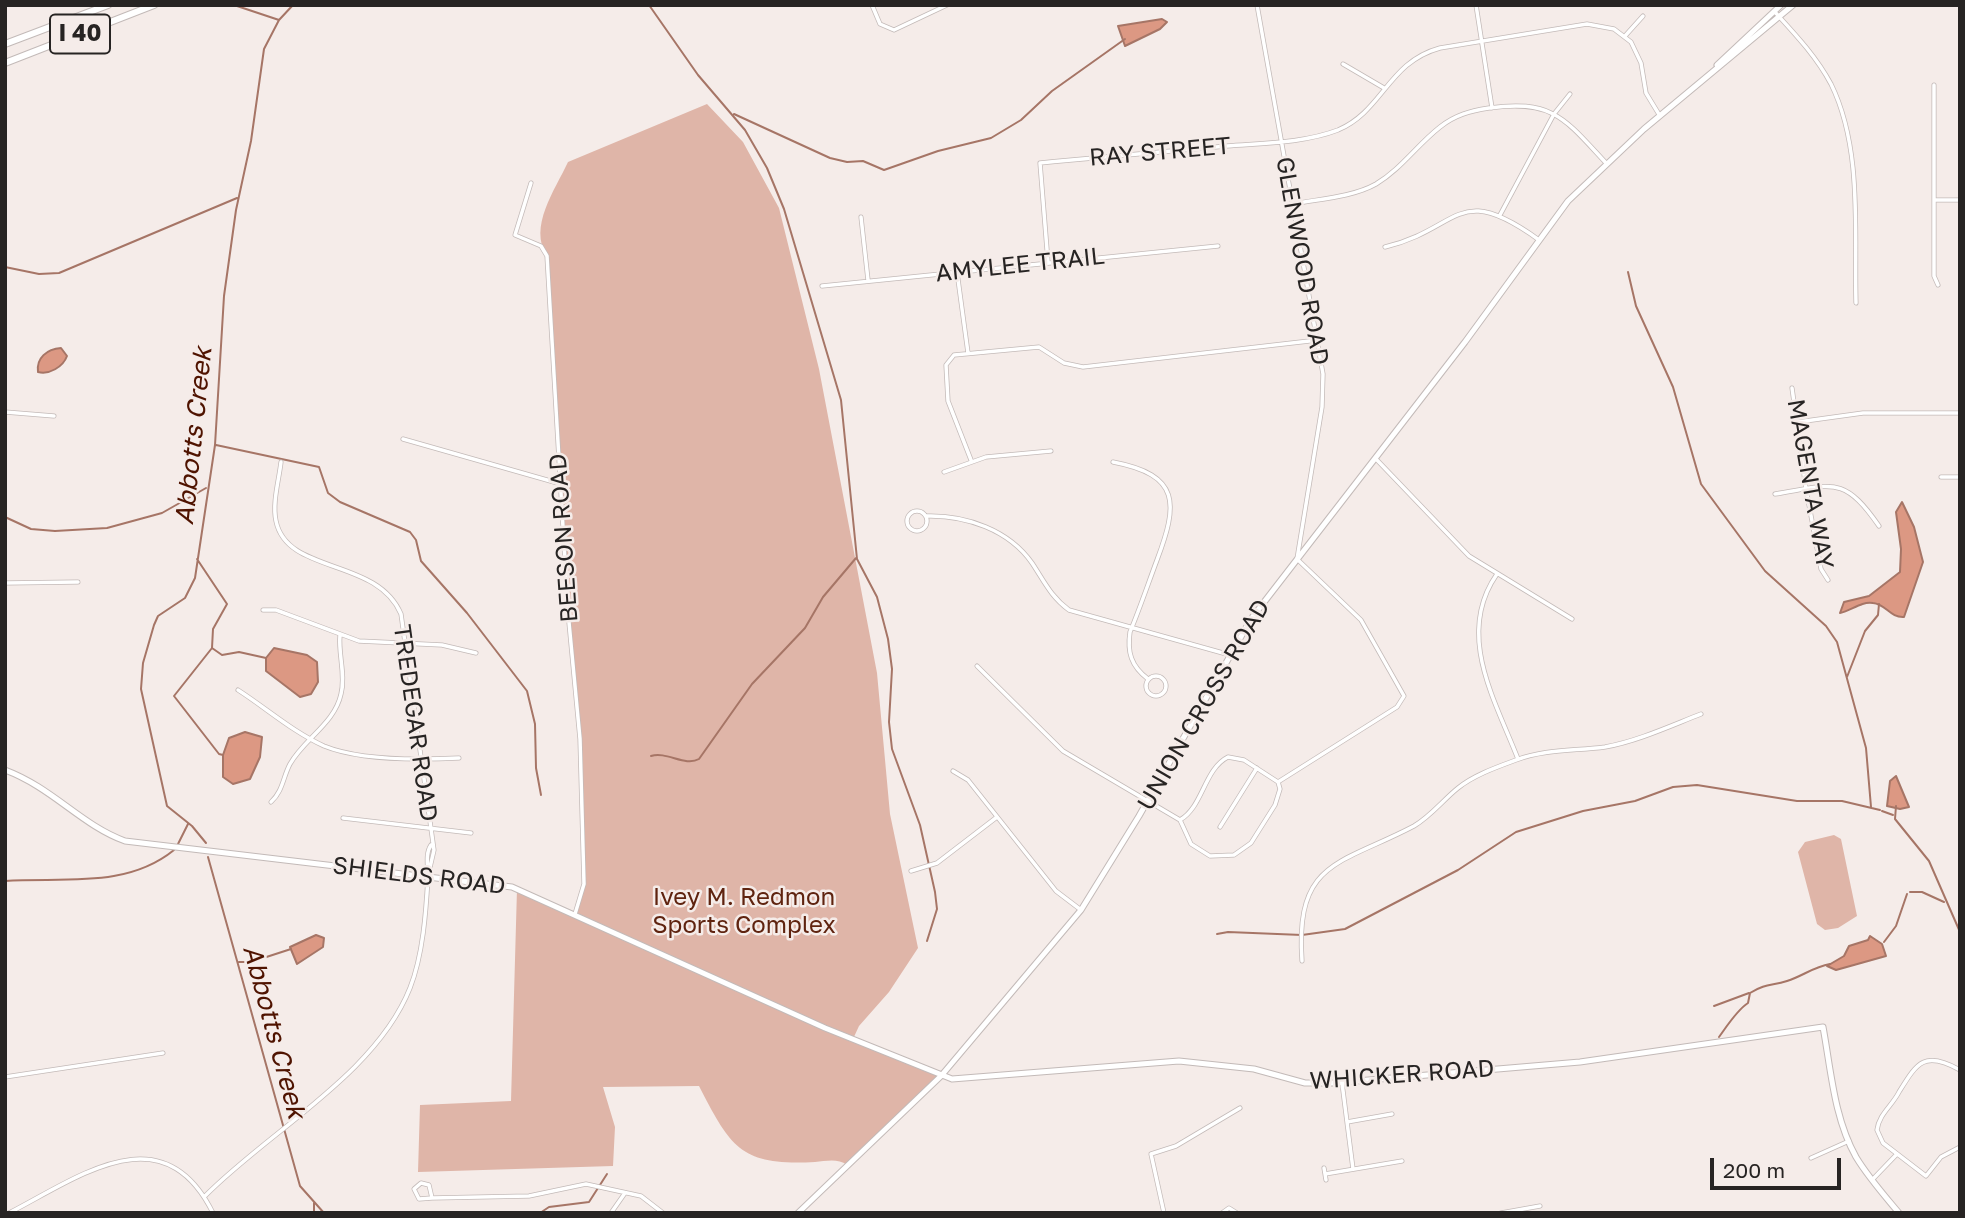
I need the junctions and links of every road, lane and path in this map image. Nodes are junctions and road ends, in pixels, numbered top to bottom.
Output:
1 (108, 5) edge
2 (154, 5) edge
3 (872, 5) edge
4 (947, 5) edge
5 (1257, 5) edge
6 (1476, 5) edge
7 (1781, 5) edge
8 (1793, 5) edge
9 (1774, 11) junction
10 (1643, 16) dead end
11 (1779, 17) junction
12 (1625, 36) junction
13 (1482, 41) junction
14 (5, 43) edge
15 (5, 63) edge
16 (1343, 64) dead end
17 (1715, 68) junction
18 (1934, 85) dead end
19 (1384, 88) junction
20 (1570, 94) dead end
21 (1492, 108) junction
22 (1554, 114) junction
23 (1660, 116) junction
24 (1281, 141) junction
25 (1606, 163) junction
26 (531, 183) dead end
27 (1934, 200) junction
28 (1960, 200) edge
29 (1293, 204) junction
30 (1500, 215) junction
31 (860, 217) dead end
32 (1539, 240) junction
33 (1218, 246) dead end
34 (1385, 247) dead end
35 (1048, 261) junction
36 (957, 272) junction
37 (868, 280) junction
38 (1938, 285) dead end
39 (822, 286) dead end
40 (1856, 303) dead end
41 (1318, 340) junction
42 (968, 352) junction
43 (1793, 388) dead end
44 (5, 412) edge
45 (1960, 413) edge
46 (54, 416) dead end
47 (1797, 422) junction
48 (403, 439) dead end
49 (1051, 451) dead end
50 (1376, 458) junction
51 (971, 460) junction
52 (281, 462) dead end
53 (1113, 463) dead end
54 (944, 472) dead end
55 (1941, 477) dead end
56 (1960, 477) edge
57 (561, 484) junction
58 (1806, 489) junction
59 (1775, 494) dead end
60 (926, 516) junction
61 (1879, 526) dead end
62 (1297, 559) junction
63 (1497, 575) junction
64 (1828, 580) dead end
65 (78, 582) dead end
66 (5, 583) edge
67 (263, 610) dead end
68 (1572, 619) dead end
69 (1132, 629) junction
70 (340, 635) junction
71 (405, 643) junction
72 (476, 653) dead end
73 (1230, 655) junction
74 (977, 666) dead end
75 (1148, 679) junction
76 (238, 690) dead end
77 (1701, 714) dead end
78 (309, 738) junction
79 (459, 758) dead end
80 (421, 760) junction
81 (1518, 760) junction
82 (1257, 768) junction
83 (5, 770) edge
84 (953, 771) dead end
85 (1278, 782) junction
86 (271, 802) dead end
87 (1147, 802) junction
88 (997, 817) junction
89 (343, 818) dead end
90 (1180, 820) junction
91 (1220, 827) dead end
92 (430, 828) junction
93 (471, 833) dead end
94 (911, 871) dead end
95 (428, 876) junction
96 (1081, 910) junction
97 (575, 914) junction
98 (1302, 961) dead end
99 (163, 1053) dead end
100 (1960, 1070) edge
101 (941, 1076) junction
102 (5, 1077) edge
103 (1342, 1083) junction
104 (1240, 1108) dead end
105 (1392, 1114) dead end
106 (1346, 1122) junction
107 (1849, 1141) junction
108 (1960, 1147) edge
109 (1897, 1154) junction
110 (1811, 1158) dead end
111 (1402, 1161) dead end
112 (1324, 1168) dead end
113 (1353, 1169) junction
114 (1325, 1174) junction
115 (1326, 1180) dead end
116 (1872, 1180) junction
117 (625, 1194) junction
118 (205, 1196) junction
119 (432, 1198) junction
120 (1540, 1206) dead end
121 (1509, 1212) edge
122 (9, 1213) edge
123 (213, 1213) edge
124 (611, 1213) edge
125 (663, 1213) edge
126 (798, 1213) edge
127 (1164, 1213) edge
128 (1222, 1213) edge
129 (1237, 1213) edge
130 (1501, 1213) edge
131 (1899, 1213) edge

1 - 14 highway, I 40
2 - 15 highway, I 40
3 - 4 street
5 - 24 street, GLENWOOD ROAD
6 - 13 street
7 - 9 street, UNION CROSS ROAD
8 - 11 street, UNION CROSS ROAD
9 - 11 street
9 - 17 street, UNION CROSS ROAD
10 - 12 street
11 - 17 street, UNION CROSS ROAD
11 - 40 street
12 - 13 street, RAY STREET
12 - 23 street
13 - 19 street, RAY STREET
13 - 21 street
16 - 19 street
17 - 23 street, UNION CROSS ROAD
18 - 27 street
19 - 24 street, RAY STREET
20 - 22 street
21 - 22 street
21 - 29 street
22 - 25 street
22 - 30 street
23 - 25 street, UNION CROSS ROAD
24 - 29 street, GLENWOOD ROAD
24 - 35 street, RAY STREET
25 - 32 street, UNION CROSS ROAD
26 - 57 street, BEESON ROAD
27 - 28 street
27 - 38 street
29 - 41 street, GLENWOOD ROAD
30 - 32 street
30 - 34 street
31 - 37 street
32 - 50 street, UNION CROSS ROAD
33 - 35 street, AMYLEE TRAIL
35 - 36 street, AMYLEE TRAIL
36 - 37 street, AMYLEE TRAIL
36 - 42 street
37 - 39 street, AMYLEE TRAIL
41 - 42 street
41 - 62 street, GLENWOOD ROAD
42 - 51 street
43 - 47 street, MAGENTA WAY
44 - 46 street
45 - 47 street
47 - 58 street, MAGENTA WAY
48 - 57 street
49 - 51 street
50 - 62 street, UNION CROSS ROAD
50 - 63 street
51 - 54 street
52 - 71 street, TREDEGAR ROAD
53 - 69 street
55 - 56 street
57 - 97 street, BEESON ROAD
58 - 59 street
58 - 61 street
58 - 64 street, MAGENTA WAY
60 - 60 street
60 - 69 street
62 - 73 street, UNION CROSS ROAD
62 - 85 street
63 - 68 street
63 - 81 street
65 - 66 street
67 - 70 street
69 - 73 street
69 - 75 street
70 - 71 street
70 - 78 street
71 - 72 street
71 - 80 street, TREDEGAR ROAD
73 - 87 street, UNION CROSS ROAD
74 - 87 street
75 - 75 street
76 - 78 street
77 - 81 street
78 - 80 street
78 - 86 street
79 - 80 street
80 - 92 street, TREDEGAR ROAD
81 - 98 street
82 - 85 street
82 - 90 street
82 - 91 street
83 - 95 street, SHIELDS ROAD
84 - 88 street
85 - 90 street
87 - 90 street
87 - 96 street, UNION CROSS ROAD
88 - 94 street
88 - 96 street
89 - 92 street
92 - 93 street
92 - 95 street, TREDEGAR ROAD
95 - 97 street, SHIELDS ROAD
95 - 118 street, TREDEGAR ROAD
96 - 101 street, UNION CROSS ROAD
97 - 101 street, SHIELDS ROAD
99 - 102 street
100 - 109 street
101 - 103 street, WHICKER ROAD
101 - 126 street, UNION CROSS ROAD
103 - 106 street
103 - 107 street, WHICKER ROAD
104 - 127 street
105 - 106 street
106 - 113 street
107 - 110 street
107 - 116 street
108 - 109 street
109 - 116 street
111 - 113 street
112 - 114 street
113 - 114 street
114 - 115 street
116 - 131 street
117 - 119 street
117 - 124 street
117 - 125 street
118 - 122 street
118 - 123 street
119 - 119 street
120 - 121 street
121 - 130 street
128 - 129 street

